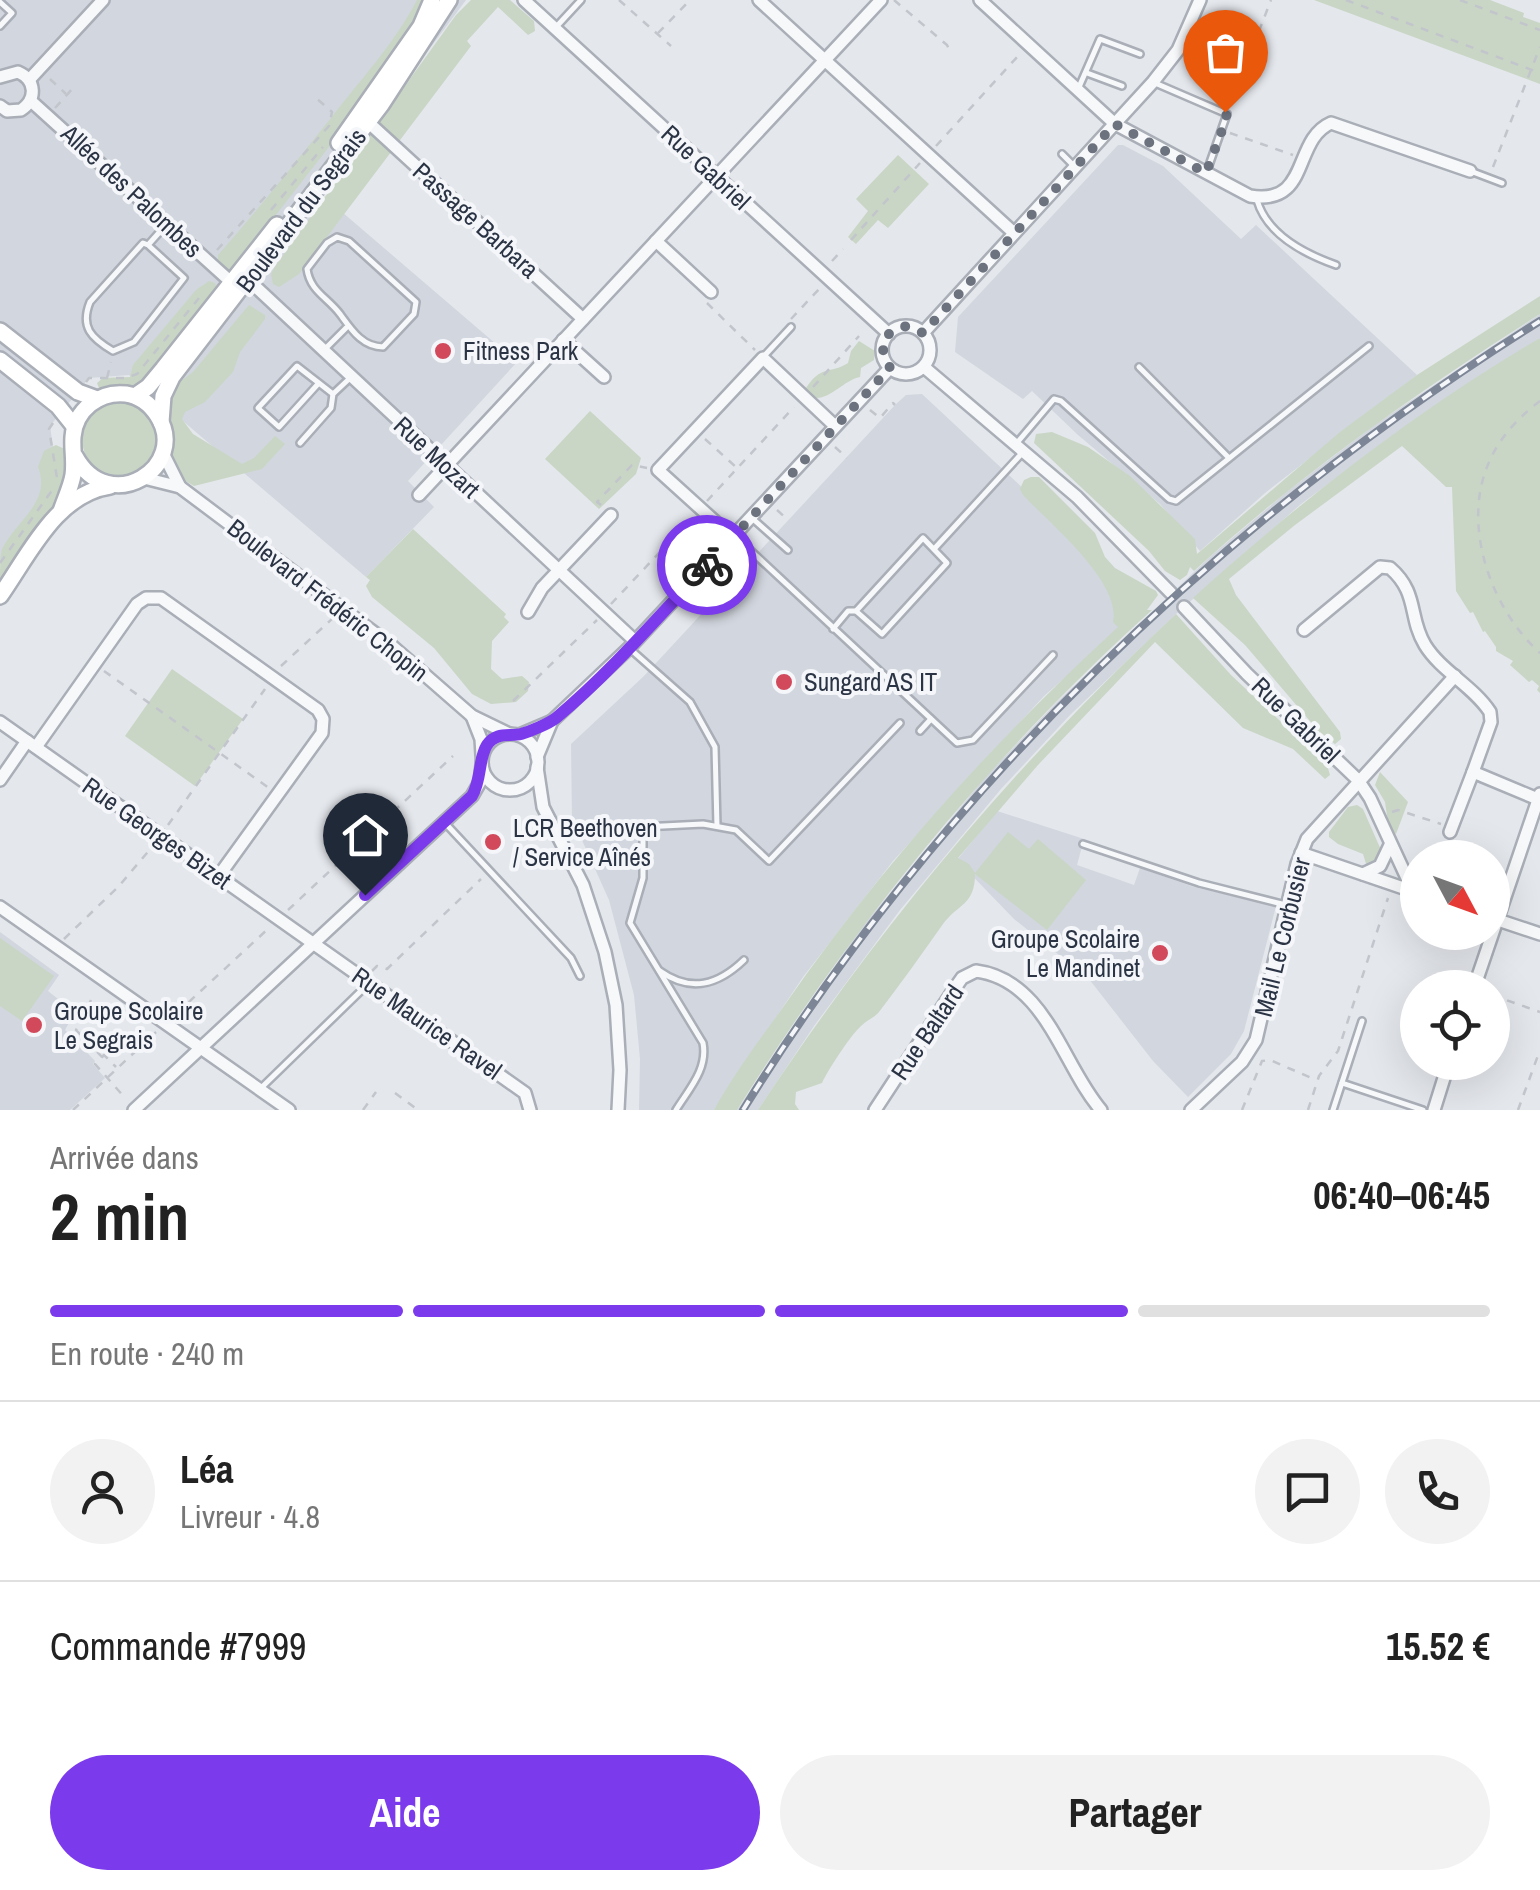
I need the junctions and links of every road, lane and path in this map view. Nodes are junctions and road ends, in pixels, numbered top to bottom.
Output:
1 (103, 0) edge
2 (432, 0) edge
3 (449, 0) edge
4 (524, 0) edge
5 (581, 0) edge
6 (619, 0) edge
7 (690, 0) edge
8 (759, 0) edge
9 (881, 0) edge
10 (894, 0) edge
11 (980, 0) edge
12 (1200, 0) edge
13 (1270, 0) edge
14 (1346, 0) edge
15 (1460, 0) edge
16 (0, 2) edge
17 (0, 26) edge
18 (555, 28) junction
19 (1540, 30) edge
20 (658, 34) junction
21 (1192, 38) dead end
22 (1028, 45) junction
23 (671, 46) dead end
24 (1540, 47) edge
25 (950, 51) dead end
26 (1140, 54) dead end
27 (1248, 59) junction
28 (825, 60) junction
29 (1531, 70) junction
30 (1087, 73) junction
31 (1540, 73) edge
32 (47, 76) dead end
33 (0, 77) edge
34 (30, 80) junction
35 (1154, 82) junction
36 (1122, 86) dead end
37 (74, 87) dead end
38 (1076, 89) junction
39 (67, 95) junction
40 (315, 97) dead end
41 (31, 101) junction
42 (0, 106) edge
43 (54, 109) dead end
44 (1225, 112) junction
45 (368, 122) junction
46 (1115, 124) junction
47 (1222, 131) junction
48 (324, 146) dead end
49 (928, 154) junction
50 (1062, 154) dead end
51 (1304, 159) junction
52 (1076, 168) junction
53 (1470, 171) joint
54 (1206, 173) junction
55 (716, 176) junction
56 (1489, 178) junction
57 (1502, 183) dead end
58 (1257, 198) junction
59 (266, 216) dead end
60 (167, 224) junction
61 (1014, 234) junction
62 (852, 240) dead end
63 (656, 241) junction
64 (148, 245) junction
65 (843, 249) dead end
66 (208, 261) junction
67 (1336, 265) dead end
68 (824, 276) junction
69 (240, 278) junction
70 (204, 292) dead end
71 (711, 292) joint
72 (583, 318) junction
73 (347, 327) junction
74 (790, 328) joint
75 (0, 332) edge
76 (923, 333) junction
77 (889, 334) junction
78 (859, 336) dead end
79 (564, 340) junction
80 (1369, 346) dead end
81 (324, 351) junction
82 (763, 358) junction
83 (0, 360) edge
84 (110, 364) dead end
85 (924, 367) junction
86 (1138, 367) dead end
87 (890, 368) junction
88 (352, 376) junction
89 (604, 377) dead end
90 (89, 378) dead end
91 (107, 378) junction
92 (318, 384) junction
93 (334, 394) junction
94 (134, 396) junction
95 (804, 396) junction
96 (97, 399) junction
97 (1540, 401) edge
98 (895, 405) dead end
99 (870, 410) dead end
100 (161, 422) junction
101 (50, 426) dead end
102 (74, 426) junction
103 (835, 426) junction
104 (696, 430) junction
105 (300, 443) dead end
106 (835, 447) dead end
107 (1020, 448) junction
108 (162, 453) junction
109 (76, 456) junction
110 (846, 458) dead end
111 (1229, 458) junction
112 (446, 465) junction
113 (738, 468) junction
114 (658, 470) junction
115 (144, 478) junction
116 (112, 485) junction
117 (180, 487) junction
118 (419, 494) dead end
119 (704, 504) dead end
120 (777, 510) dead end
121 (60, 511) junction
122 (611, 514) joint
123 (695, 514) dead end
124 (751, 517) junction
125 (788, 520) dead end
126 (733, 536) junction
127 (935, 548) junction
128 (788, 550) dead end
129 (0, 564) edge
130 (559, 570) junction
131 (1171, 593) dead end
132 (0, 596) edge
133 (1184, 606) dead end
134 (608, 609) dead end
135 (856, 611) junction
136 (528, 612) dead end
137 (601, 615) dead end
138 (336, 616) dead end
139 (833, 629) junction
140 (1304, 630) dead end
141 (632, 644) junction
142 (1540, 653) edge
143 (1054, 655) dead end
144 (99, 668) dead end
145 (1454, 676) junction
146 (272, 678) junction
147 (512, 701) dead end
148 (472, 716) junction
149 (930, 718) junction
150 (552, 721) junction
151 (0, 722) edge
152 (900, 723) dead end
153 (920, 731) dead end
154 (514, 734) junction
155 (32, 744) junction
156 (219, 753) junction
157 (453, 756) dead end
158 (482, 760) junction
159 (537, 762) junction
160 (1473, 772) junction
161 (0, 780) edge
162 (1358, 780) junction
163 (506, 789) junction
164 (278, 794) junction
165 (472, 796) junction
166 (1539, 798) edge
167 (543, 807) junction
168 (1380, 818) junction
169 (444, 822) junction
170 (717, 826) junction
171 (164, 830) dead end
172 (1451, 830) joint
173 (156, 842) dead end
174 (1083, 844) dead end
175 (1390, 845) junction
176 (1301, 853) junction
177 (1400, 864) edge
178 (490, 871) junction
179 (1362, 874) junction
180 (218, 876) junction
181 (1510, 878) edge
182 (1394, 884) junction
183 (1400, 886) edge
184 (0, 906) edge
185 (1289, 906) junction
186 (283, 915) dead end
187 (1510, 924) edge
188 (1540, 934) edge
189 (61, 942) dead end
190 (314, 942) junction
191 (744, 960) dead end
192 (658, 969) junction
193 (580, 976) dead end
194 (367, 981) junction
195 (91, 1000) dead end
196 (1510, 1002) edge
197 (1540, 1012) edge
198 (1362, 1020) dead end
199 (202, 1047) junction
200 (1540, 1050) edge
201 (102, 1057) junction
202 (117, 1068) dead end
203 (1318, 1079) junction
204 (1443, 1080) edge
205 (1342, 1083) junction
206 (260, 1089) junction
207 (376, 1092) dead end
208 (395, 1093) dead end
209 (130, 1104) edge
210 (289, 1110) edge
211 (363, 1110) edge
212 (418, 1110) edge
213 (530, 1110) edge
214 (618, 1110) edge
215 (676, 1110) edge
216 (875, 1110) edge
217 (1101, 1110) edge
218 (1191, 1110) edge
219 (1242, 1110) edge
220 (1308, 1110) edge
221 (1333, 1110) edge
222 (1423, 1110) edge
223 (1434, 1110) edge
224 (1518, 1110) edge

1 - 34 street
2 - 69 street, Boulevard du Segrais
3 - 45 street, Boulevard du Segrais
4 - 18 street, Rue Gabriel
5 - 18 lane
6 - 20 path
7 - 20 path
8 - 28 street
9 - 28 street
10 - 25 path
11 - 22 street
12 - 35 street
13 - 27 path
14 - 29 path
15 - 19 path
16 - 17 lane
18 - 55 street, Rue Gabriel
20 - 23 path
21 - 27 path
22 - 38 street
22 - 49 path
24 - 29 path
26 - 30 lane
27 - 44 path
28 - 49 street
28 - 55 street
29 - 31 path
29 - 56 path
30 - 36 lane
30 - 38 lane
32 - 39 path
33 - 34 street
34 - 41 street
35 - 44 lane
35 - 46 street
37 - 39 path
38 - 46 street
39 - 43 path
40 - 66 path
41 - 42 street
41 - 60 street, Allée des Palombes
44 - 47 lane
45 - 69 street, Boulevard du Segrais
45 - 72 street, Passage Barbara
46 - 52 street
46 - 54 street
47 - 51 path
47 - 54 lane
48 - 59 path
49 - 61 street
49 - 62 path
50 - 52 lane
51 - 53 street
51 - 58 street
52 - 61 street
53 - 56 lane
54 - 58 street
55 - 63 street
55 - 68 street, Rue Gabriel
56 - 57 lane
58 - 67 lane
60 - 64 lane
60 - 66 street, Allée des Palombes
61 - 76 street
63 - 71 street
63 - 72 street
64 - 64 lane
65 - 68 path
66 - 69 street, Allée des Palombes
68 - 74 path
68 - 77 street, Rue Gabriel
69 - 81 street, Rue Mozart
69 - 94 street, Boulevard du Segrais
69 - 100 street, Boulevard du Segrais
70 - 91 path
71 - 82 path
72 - 79 street
73 - 73 lane
73 - 81 lane
74 - 82 lane
75 - 96 street
76 - 77 street
76 - 85 street
77 - 87 street
78 - 95 path
79 - 89 street
79 - 112 street
80 - 111 lane
81 - 88 street, Rue Mozart
82 - 95 street
82 - 104 street
83 - 102 street
84 - 91 path
85 - 87 street
85 - 107 street
86 - 111 lane
87 - 103 street
88 - 93 lane
88 - 112 street, Rue Mozart
90 - 91 path
92 - 92 lane
92 - 93 lane
93 - 105 lane
94 - 96 street
94 - 100 street
95 - 103 street
95 - 113 path
96 - 102 street
97 - 142 path
98 - 99 path
100 - 108 street
101 - 129 path
102 - 109 street
103 - 124 street
104 - 113 path
104 - 114 street
106 - 110 path
107 - 111 lane
107 - 127 lane
107 - 131 street
108 - 115 street
108 - 117 street, Boulevard Frédéric Chopin
109 - 116 street
109 - 121 street
112 - 118 street
112 - 130 street, Rue Mozart
113 - 119 path
114 - 122 path
114 - 126 street
115 - 116 street
115 - 117 street, Boulevard Frédéric Chopin
116 - 121 street
117 - 148 street, Boulevard Frédéric Chopin
120 - 125 path
121 - 132 street
122 - 130 street
123 - 134 path
124 - 126 street
124 - 128 lane
126 - 139 lane
126 - 141 street
127 - 135 lane
127 - 135 lane
130 - 136 street
130 - 141 street, Rue Mozart
133 - 162 street, Rue Gabriel
135 - 139 lane
137 - 147 path
138 - 146 path
139 - 149 lane
140 - 145 street
141 - 150 street
141 - 170 lane
143 - 149 lane
144 - 156 path
145 - 160 street
145 - 162 street, Mail Le Corbusier
146 - 155 street
146 - 156 path
146 - 164 street
148 - 154 street, Boulevard Frédéric Chopin
148 - 158 street
149 - 153 lane
150 - 154 street
150 - 159 street
151 - 155 street, Rue Georges Bizet
152 - 170 lane
154 - 158 street
154 - 159 street
155 - 161 street
155 - 180 street, Rue Georges Bizet
156 - 164 path
156 - 171 path
157 - 186 path
158 - 163 street
158 - 165 street
159 - 163 street
159 - 167 street
160 - 166 street
160 - 172 street
162 - 168 street, Rue Gabriel
162 - 176 street, Mail Le Corbusier
163 - 165 street
163 - 167 street
164 - 180 street
165 - 169 street
166 - 181 street
167 - 214 street
168 - 172 path
168 - 175 street, Rue Gabriel
169 - 178 lane
169 - 190 street
170 - 192 lane
173 - 189 path
174 - 185 lane
175 - 177 street, Rue Gabriel
175 - 179 street
176 - 179 street, Rue Gabriel
176 - 185 street, Mail Le Corbusier
178 - 193 lane
178 - 194 path
179 - 182 street, Rue Gabriel
180 - 190 street, Rue Georges Bizet
182 - 183 street, Rue Gabriel
182 - 203 path
184 - 199 street
185 - 218 street, Mail Le Corbusier
187 - 188 street
190 - 194 street, Rue Maurice Ravel
190 - 199 street
191 - 192 lane
192 - 215 lane
194 - 206 lane
194 - 213 street, Rue Maurice Ravel
195 - 201 path
196 - 197 path
198 - 205 lane
199 - 206 street
199 - 209 street
200 - 224 path
201 - 202 path
201 - 209 path
203 - 205 path
203 - 219 path
203 - 220 path
204 - 223 street
205 - 221 lane
205 - 222 lane
206 - 210 street
207 - 211 path
208 - 212 path
216 - 217 street, Rue Baltard

